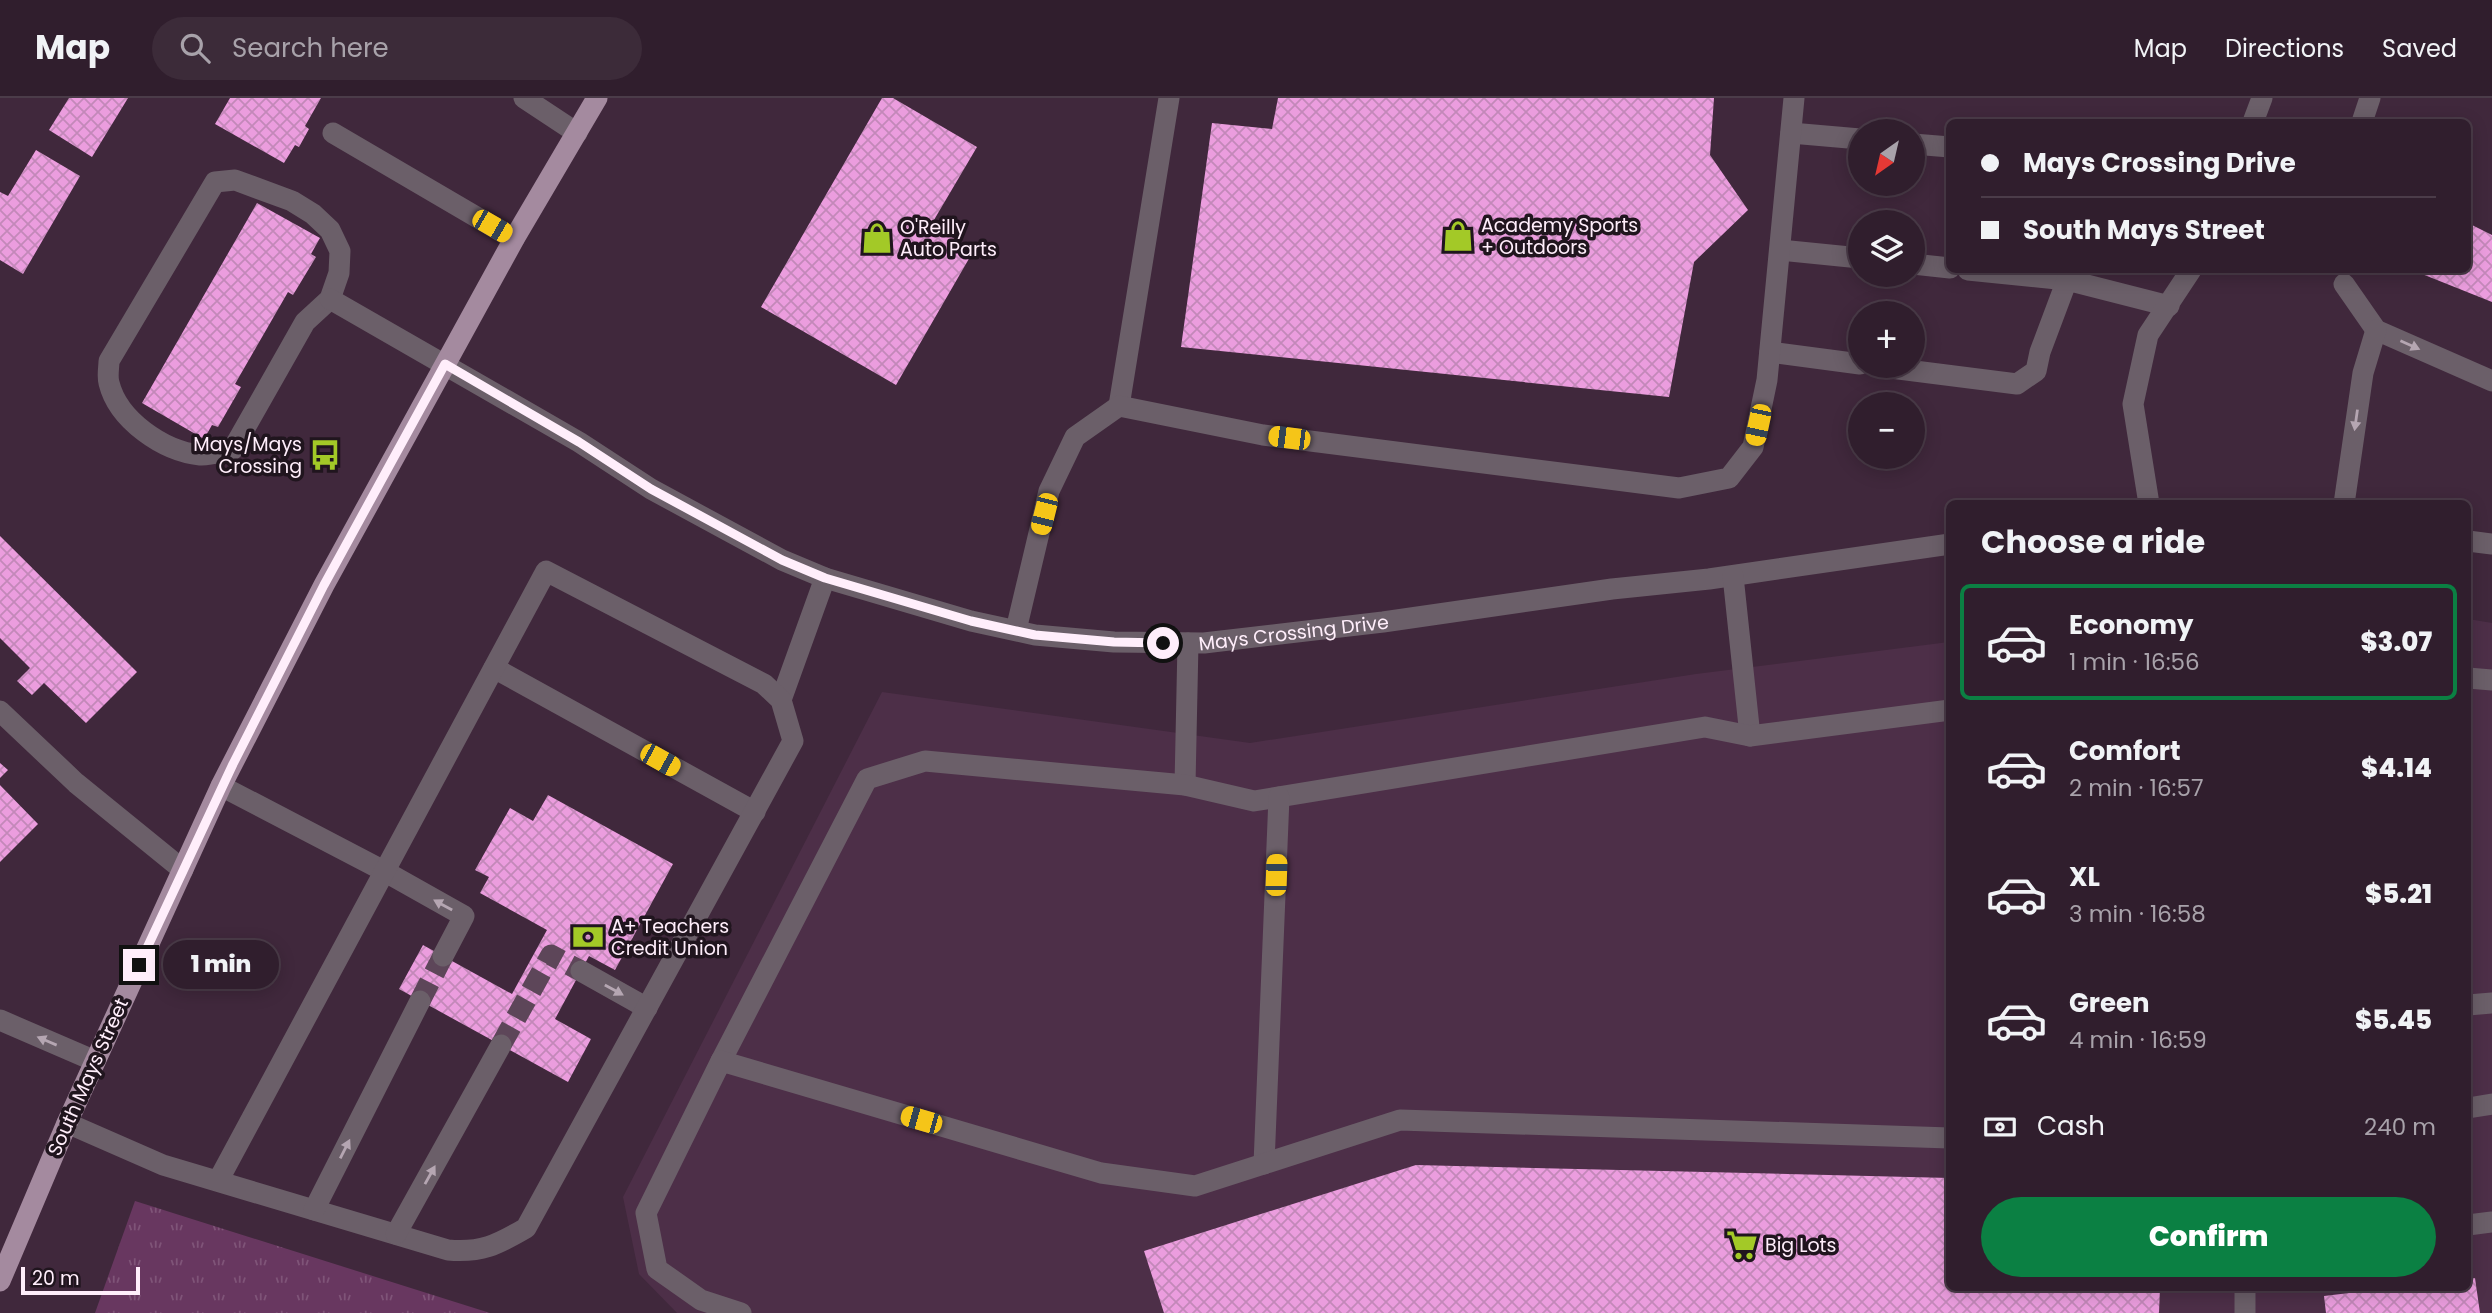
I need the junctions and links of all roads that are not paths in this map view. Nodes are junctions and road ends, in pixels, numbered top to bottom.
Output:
1 (524, 98) edge
2 (597, 98) edge
3 (1169, 98) edge
4 (1794, 98) edge
5 (2262, 98) edge
6 (2370, 98) edge
7 (2254, 119) edge
8 (2363, 119) edge
9 (333, 133) dead end
10 (577, 133) junction
11 (1791, 133) junction
12 (1848, 138) edge
13 (1925, 145) edge
14 (1946, 147) edge
15 (514, 239) junction
16 (1780, 250) junction
17 (1848, 257) edge
18 (1925, 265) edge
19 (1946, 268) edge
20 (1998, 273) edge
21 (2189, 273) edge
22 (2067, 280) junction
23 (2344, 284) dead end
24 (330, 299) junction
25 (2169, 306) junction
26 (2376, 330) junction
27 (1770, 352) junction
28 (1848, 362) edge
29 (445, 364) junction
30 (1925, 372) edge
31 (2492, 381) edge
32 (1119, 406) junction
33 (2148, 500) edge
34 (2345, 500) edge
35 (2471, 541) edge
36 (2492, 544) edge
37 (1946, 545) edge
38 (1733, 576) junction
39 (825, 578) junction
40 (1016, 630) junction
41 (1188, 643) junction
42 (494, 668) junction
43 (2471, 678) edge
44 (2492, 680) edge
45 (780, 700) junction
46 (0, 711) edge
47 (1946, 711) edge
48 (1750, 736) junction
49 (1185, 785) junction
50 (221, 786) junction
51 (1279, 797) junction
52 (755, 812) junction
53 (183, 870) junction
54 (384, 871) junction
55 (443, 956) tunnel mouth
56 (581, 971) tunnel mouth
57 (420, 1001) tunnel mouth
58 (2492, 1003) edge
59 (2471, 1005) edge
60 (647, 1008) junction
61 (0, 1020) edge
62 (501, 1045) tunnel mouth
63 (94, 1061) junction
64 (721, 1061) junction
65 (2492, 1104) edge
66 (2471, 1108) edge
67 (67, 1123) junction
68 (1946, 1138) edge
69 (1264, 1164) junction
70 (218, 1181) junction
71 (314, 1210) junction
72 (2492, 1223) edge
73 (2471, 1225) edge
74 (396, 1234) junction
75 (0, 1282) edge
76 (2245, 1291) edge
77 (741, 1313) edge
78 (2245, 1313) edge

1 - 10 street
2 - 10 main road, South Mays Street
3 - 32 street
4 - 11 street
5 - 7 street
6 - 8 street
9 - 15 street
10 - 15 main road, South Mays Street
11 - 12 street
11 - 16 street
13 - 14 street
15 - 29 main road, South Mays Street
16 - 17 street
16 - 27 street
18 - 19 street
20 - 22 street
21 - 25 street
22 - 25 street
22 - 30 street
23 - 26 street
24 - 24 street
24 - 29 street, Mays Crossing Drive
25 - 33 street
26 -> 31 street
26 -> 34 street
27 - 28 street
27 - 32 street
29 - 39 street, Mays Crossing Drive
29 - 50 main road, South Mays Street
32 - 40 street
35 - 36 street
37 - 38 street, Mays Crossing Drive
38 - 41 street, Mays Crossing Drive
38 - 48 street
39 - 40 street, Mays Crossing Drive
39 - 45 street
40 - 41 street, Mays Crossing Drive
41 - 49 street
42 - 45 street
42 - 52 street
42 - 54 street
43 - 44 street
45 - 52 street
46 - 53 street
47 - 48 street
48 - 51 street
49 - 51 street
49 - 64 street
50 - 53 main road, South Mays Street
50 - 54 street
51 - 69 street
52 - 60 street
53 - 63 main road, South Mays Street
55 -> 54 street
54 - 70 street
56 -> 60 street
71 -> 57 street
58 - 59 street
60 - 74 street
63 -> 61 street
74 -> 62 street
63 - 67 main road, South Mays Street
64 - 69 street
64 - 77 street
65 - 66 street
67 - 70 street
67 - 75 main road, South Mays Street
68 - 69 street
70 - 71 street
71 - 74 street
72 - 73 street
76 - 78 street

